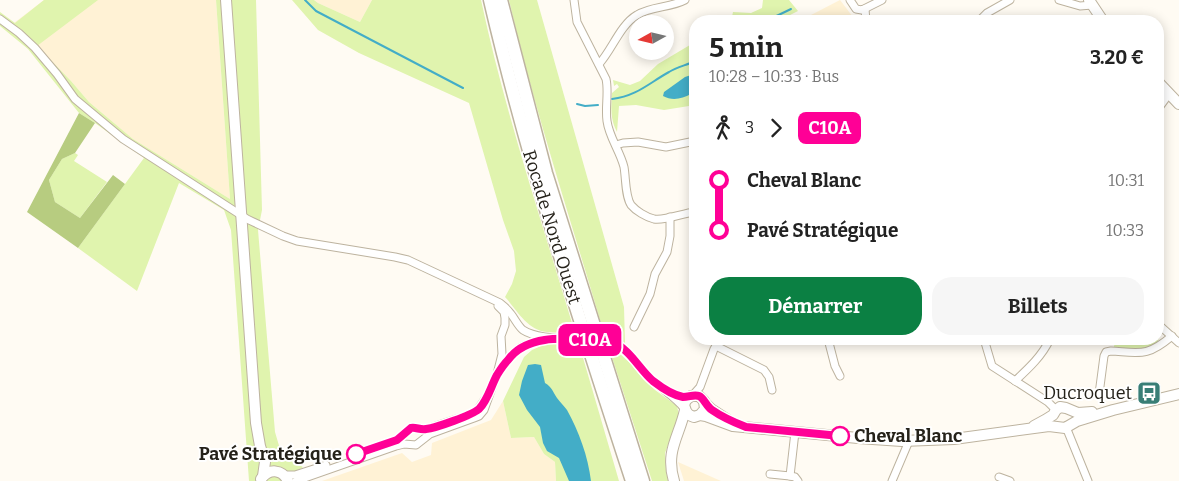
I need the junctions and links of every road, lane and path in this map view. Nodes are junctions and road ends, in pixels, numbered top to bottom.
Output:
1 (226, 0) edge
2 (490, 0) edge
3 (500, 0) edge
4 (574, 0) edge
5 (685, 0) edge
6 (850, 0) edge
7 (882, 0) edge
8 (1010, 0) edge
9 (1059, 0) edge
10 (1091, 3) edge
11 (865, 9) junction
12 (866, 15) edge
13 (985, 15) edge
14 (1100, 15) edge
15 (0, 19) edge
16 (598, 64) junction
17 (1164, 89) edge
18 (1169, 94) junction
19 (1164, 101) edge
20 (1179, 104) edge
21 (689, 142) edge
22 (616, 145) junction
23 (689, 213) edge
24 (244, 216) junction
25 (670, 217) junction
26 (484, 297) junction
27 (634, 327) dead end
28 (522, 329) junction
29 (1164, 329) edge
30 (503, 331) junction
31 (1172, 336) junction
32 (560, 338) junction
33 (578, 339) dead end
34 (501, 340) junction
35 (605, 340) dead end
36 (1164, 342) edge
37 (1179, 343) edge
38 (717, 345) edge
39 (723, 345) edge
40 (830, 345) edge
41 (986, 345) edge
42 (1047, 345) edge
43 (1161, 345) edge
44 (520, 348) junction
45 (590, 352) junction
46 (497, 374) junction
47 (840, 376) dead end
48 (1015, 381) junction
49 (700, 387) junction
50 (666, 390) junction
51 (772, 390) dead end
52 (490, 393) junction
53 (1099, 394) dead end
54 (1179, 394) edge
55 (691, 396) junction
56 (704, 402) junction
57 (685, 409) junction
58 (1069, 409) junction
59 (1113, 410) junction
60 (1054, 412) junction
61 (698, 416) junction
62 (1065, 426) junction
63 (746, 427) junction
64 (418, 429) junction
65 (795, 432) junction
66 (1014, 432) junction
67 (405, 433) junction
68 (675, 439) junction
69 (422, 440) junction
70 (909, 440) junction
71 (259, 442) junction
72 (409, 445) junction
73 (770, 474) dead end
74 (283, 476) edge
75 (790, 476) junction
76 (998, 477) dead end
77 (262, 478) edge
78 (296, 481) edge
79 (626, 481) edge
80 (632, 481) edge
81 (643, 481) edge
82 (674, 481) edge
83 (798, 481) edge
84 (892, 481) edge
85 (1010, 481) edge
86 (1088, 481) edge

1 - 24 street
2 - 45 highway, Rocade Nord Ouest
3 - 81 highway, Rocade Nord Ouest
4 - 16 street
5 - 16 street
6 - 11 street
7 - 11 street
8 - 13 street
9 - 10 street
10 - 14 street
11 - 12 street
15 - 24 street
16 - 22 street
17 - 18 street
18 - 19 street
18 - 20 street
21 - 22 street
22 - 25 street
23 - 25 street
24 - 26 street
24 - 71 street
25 - 27 street
26 - 28 street
26 - 30 street
28 - 30 street
28 - 32 street
28 - 44 street
29 - 31 street
30 - 34 street
31 - 36 street
31 - 37 street
32 - 33 street
32 - 44 street
34 - 44 street
34 - 46 street
35 - 50 street
38 - 49 street
39 - 51 street
40 - 47 street
41 - 48 street
42 - 48 street
43 - 53 street
44 - 46 street
45 - 79 highway
45 - 80 highway, Rocade Nord Ouest
46 - 52 street
48 - 60 street
49 - 55 street
49 - 56 street
50 - 55 street
50 - 57 street
52 - 64 street
52 - 69 street
54 - 59 street
55 - 56 street
55 - 57 street
56 - 61 street
56 - 63 street
57 - 61 street
57 - 68 street
58 - 59 street
58 - 60 street
58 - 62 street
59 - 62 street
60 - 62 street
60 - 66 street
61 - 63 street
61 - 68 street
62 - 66 street
62 - 86 street
63 - 65 street
64 - 67 street
64 - 69 street
65 - 70 street
65 - 75 street
66 - 70 street
67 - 72 street
67 - 74 street
68 - 82 street
69 - 72 street
70 - 84 street
71 - 74 street
71 - 77 street
72 - 78 street
73 - 75 street
74 - 77 street
75 - 83 street
76 - 85 street

